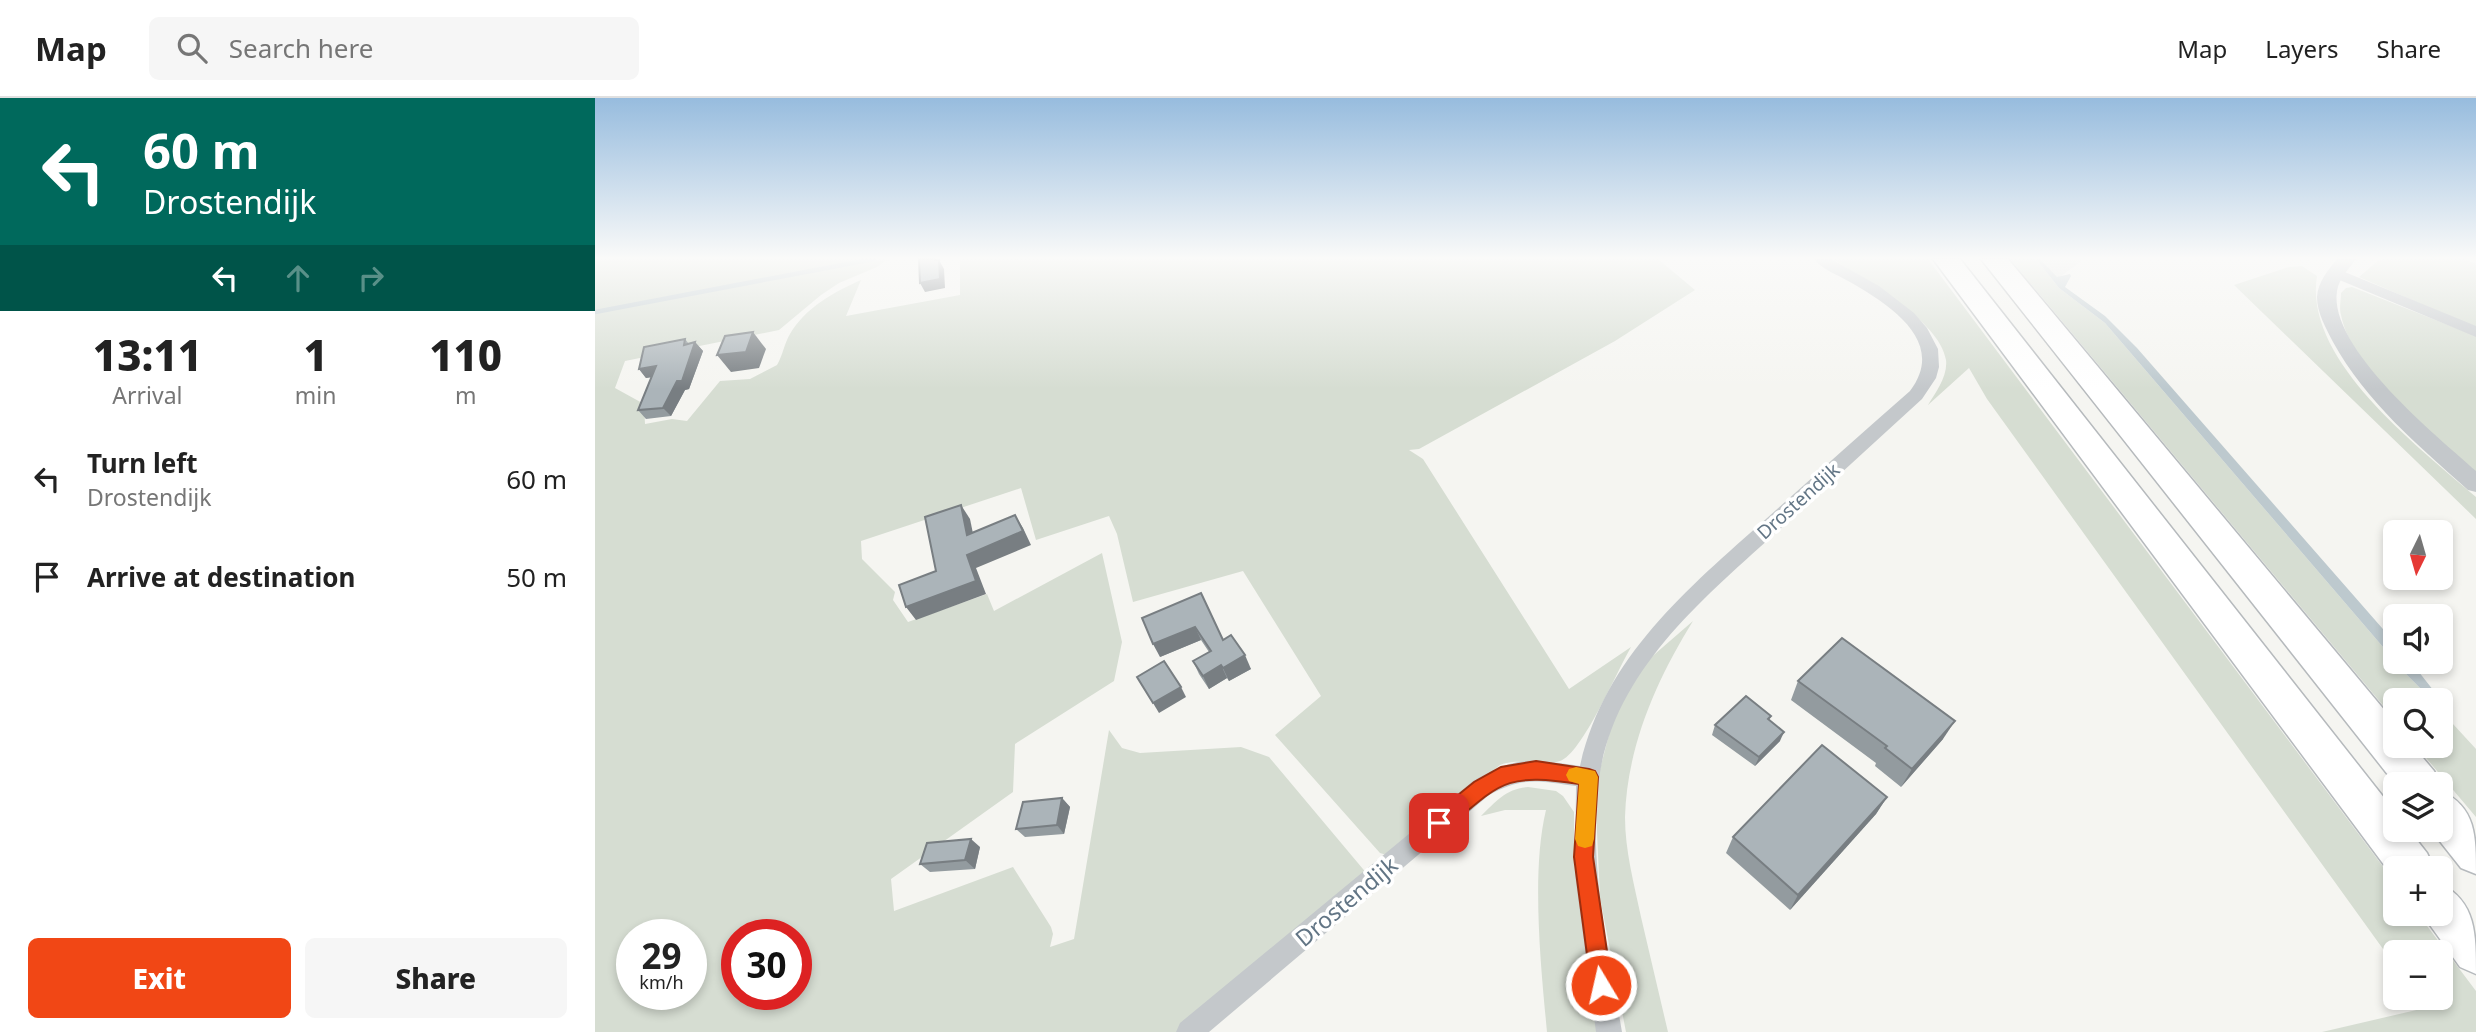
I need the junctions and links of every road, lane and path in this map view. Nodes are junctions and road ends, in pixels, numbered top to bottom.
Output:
1 (1893, 303) edge
2 (1979, 303) edge
3 (2029, 303) edge
4 (2327, 303) edge
5 (2416, 303) edge
6 (2476, 332) edge
7 (2476, 484) edge
8 (2410, 772) edge
9 (1589, 777) junction
10 (2453, 825) edge
11 (2476, 853) edge
12 (2403, 856) edge
13 (2453, 921) edge
14 (2476, 951) edge
15 (1189, 1032) edge
16 (1609, 1032) edge

1 - 9 street, Drostendijk
2 - 12 highway
3 - 8 highway
4 - 7 street
5 - 6 street
9 - 15 street, Drostendijk
9 - 16 street, Drostendijk
10 - 11 highway
13 - 14 highway

